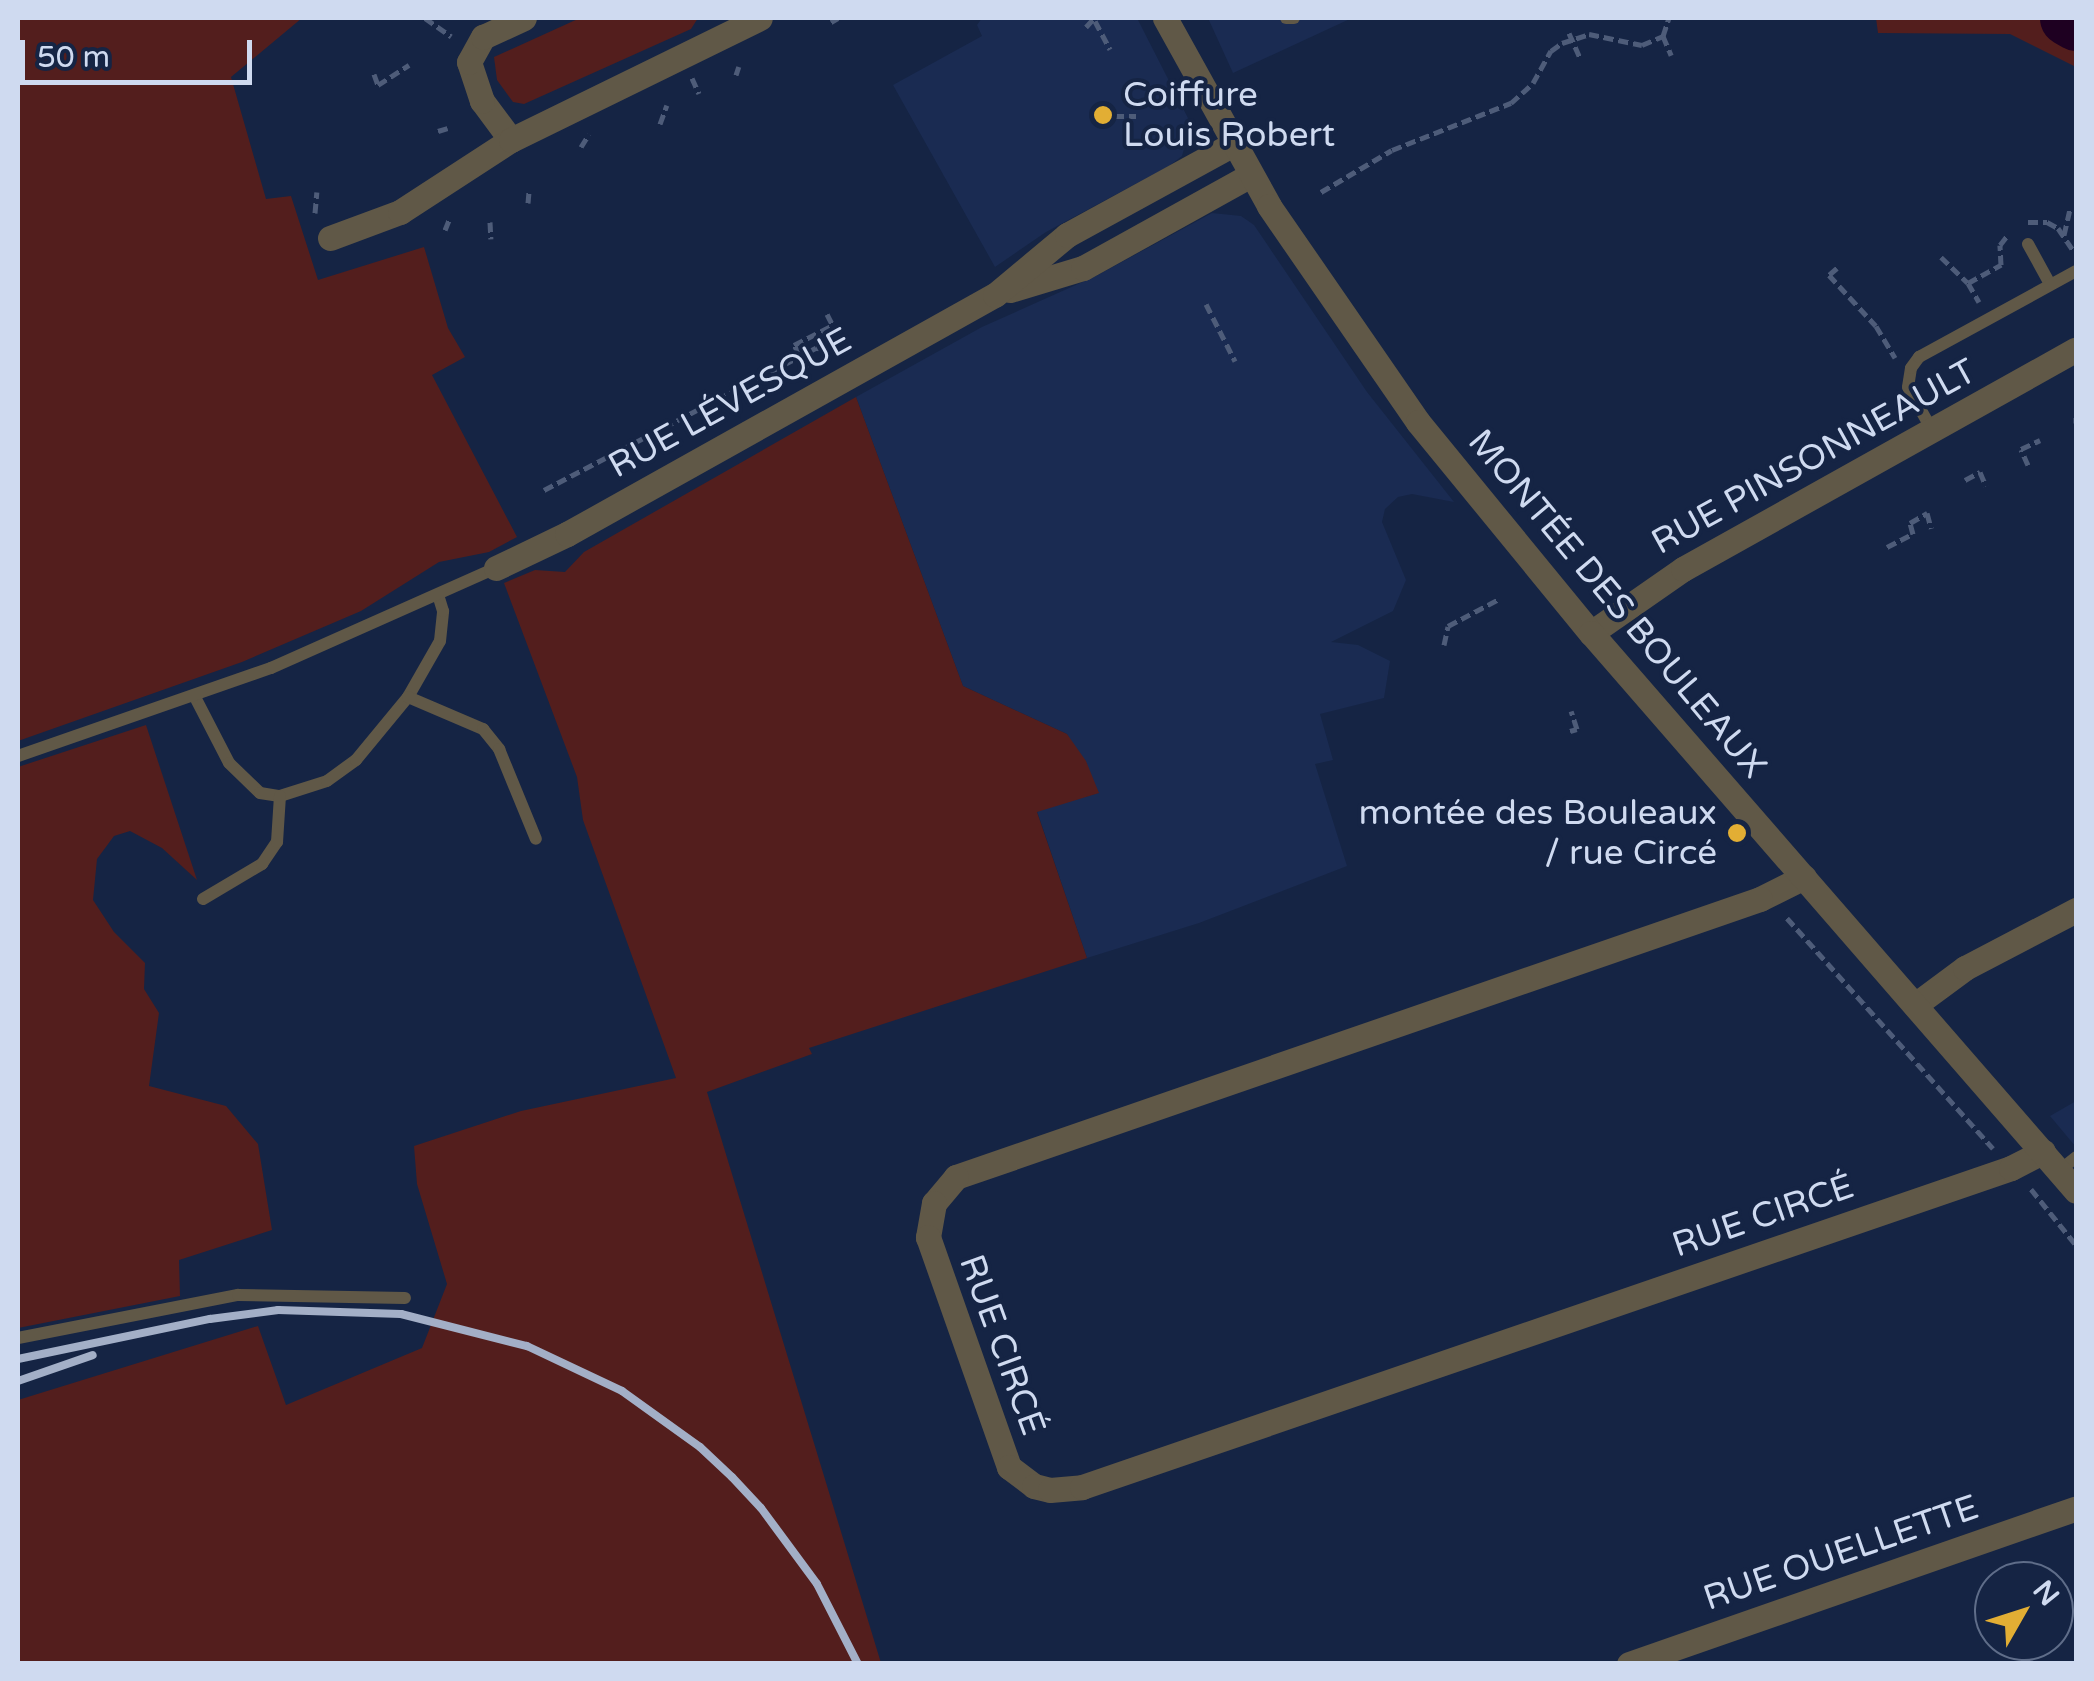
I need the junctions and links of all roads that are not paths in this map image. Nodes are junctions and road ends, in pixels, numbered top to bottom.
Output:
1 (524, 18) edge
2 (1168, 18) edge
3 (1286, 18) edge
4 (1294, 18) edge
5 (744, 21) edge
6 (511, 140) junction
7 (1232, 144) junction
8 (1250, 175) junction
9 (330, 238) dead end
10 (2028, 244) dead end
11 (2076, 270) edge
12 (2050, 284) junction
13 (995, 295) junction
14 (2076, 349) edge
15 (1932, 430) junction
16 (496, 568) joint
17 (438, 595) junction
18 (1592, 634) junction
19 (195, 697) junction
20 (408, 697) junction
21 (18, 756) edge
22 (280, 796) junction
23 (536, 839) dead end
24 (1804, 877) junction
25 (203, 899) dead end
26 (2076, 910) edge
27 (1916, 1005) junction
28 (2060, 1160) edge
29 (2076, 1191) edge
30 (405, 1298) dead end
31 (18, 1338) edge
32 (2076, 1508) edge
33 (1629, 1664) edge

1 - 6 street
2 - 7 street, MONTÉE DES BOULEAUX
3 - 4 lane
5 - 6 street
6 - 9 street
7 - 8 street, MONTÉE DES BOULEAUX
7 - 13 street, RUE LÉVESQUE
8 - 13 street, RUE LÉVESQUE
8 - 18 street, MONTÉE DES BOULEAUX
10 - 12 lane
11 - 12 lane
12 - 15 lane
13 - 16 street, RUE LÉVESQUE
14 - 15 street, RUE PINSONNEAULT
15 - 18 street, RUE PINSONNEAULT
16 - 17 lane
17 - 19 lane
17 - 20 lane
18 - 24 street, MONTÉE DES BOULEAUX
19 - 21 lane
19 - 22 lane
20 - 22 lane
20 - 23 lane
22 - 25 lane
24 - 27 street, MONTÉE DES BOULEAUX
24 - 28 street, RUE CIRCÉ
26 - 27 street
27 - 28 street, MONTÉE DES BOULEAUX
28 - 29 street, MONTÉE DES BOULEAUX
30 - 31 lane
32 - 33 street, RUE OUELLETTE

